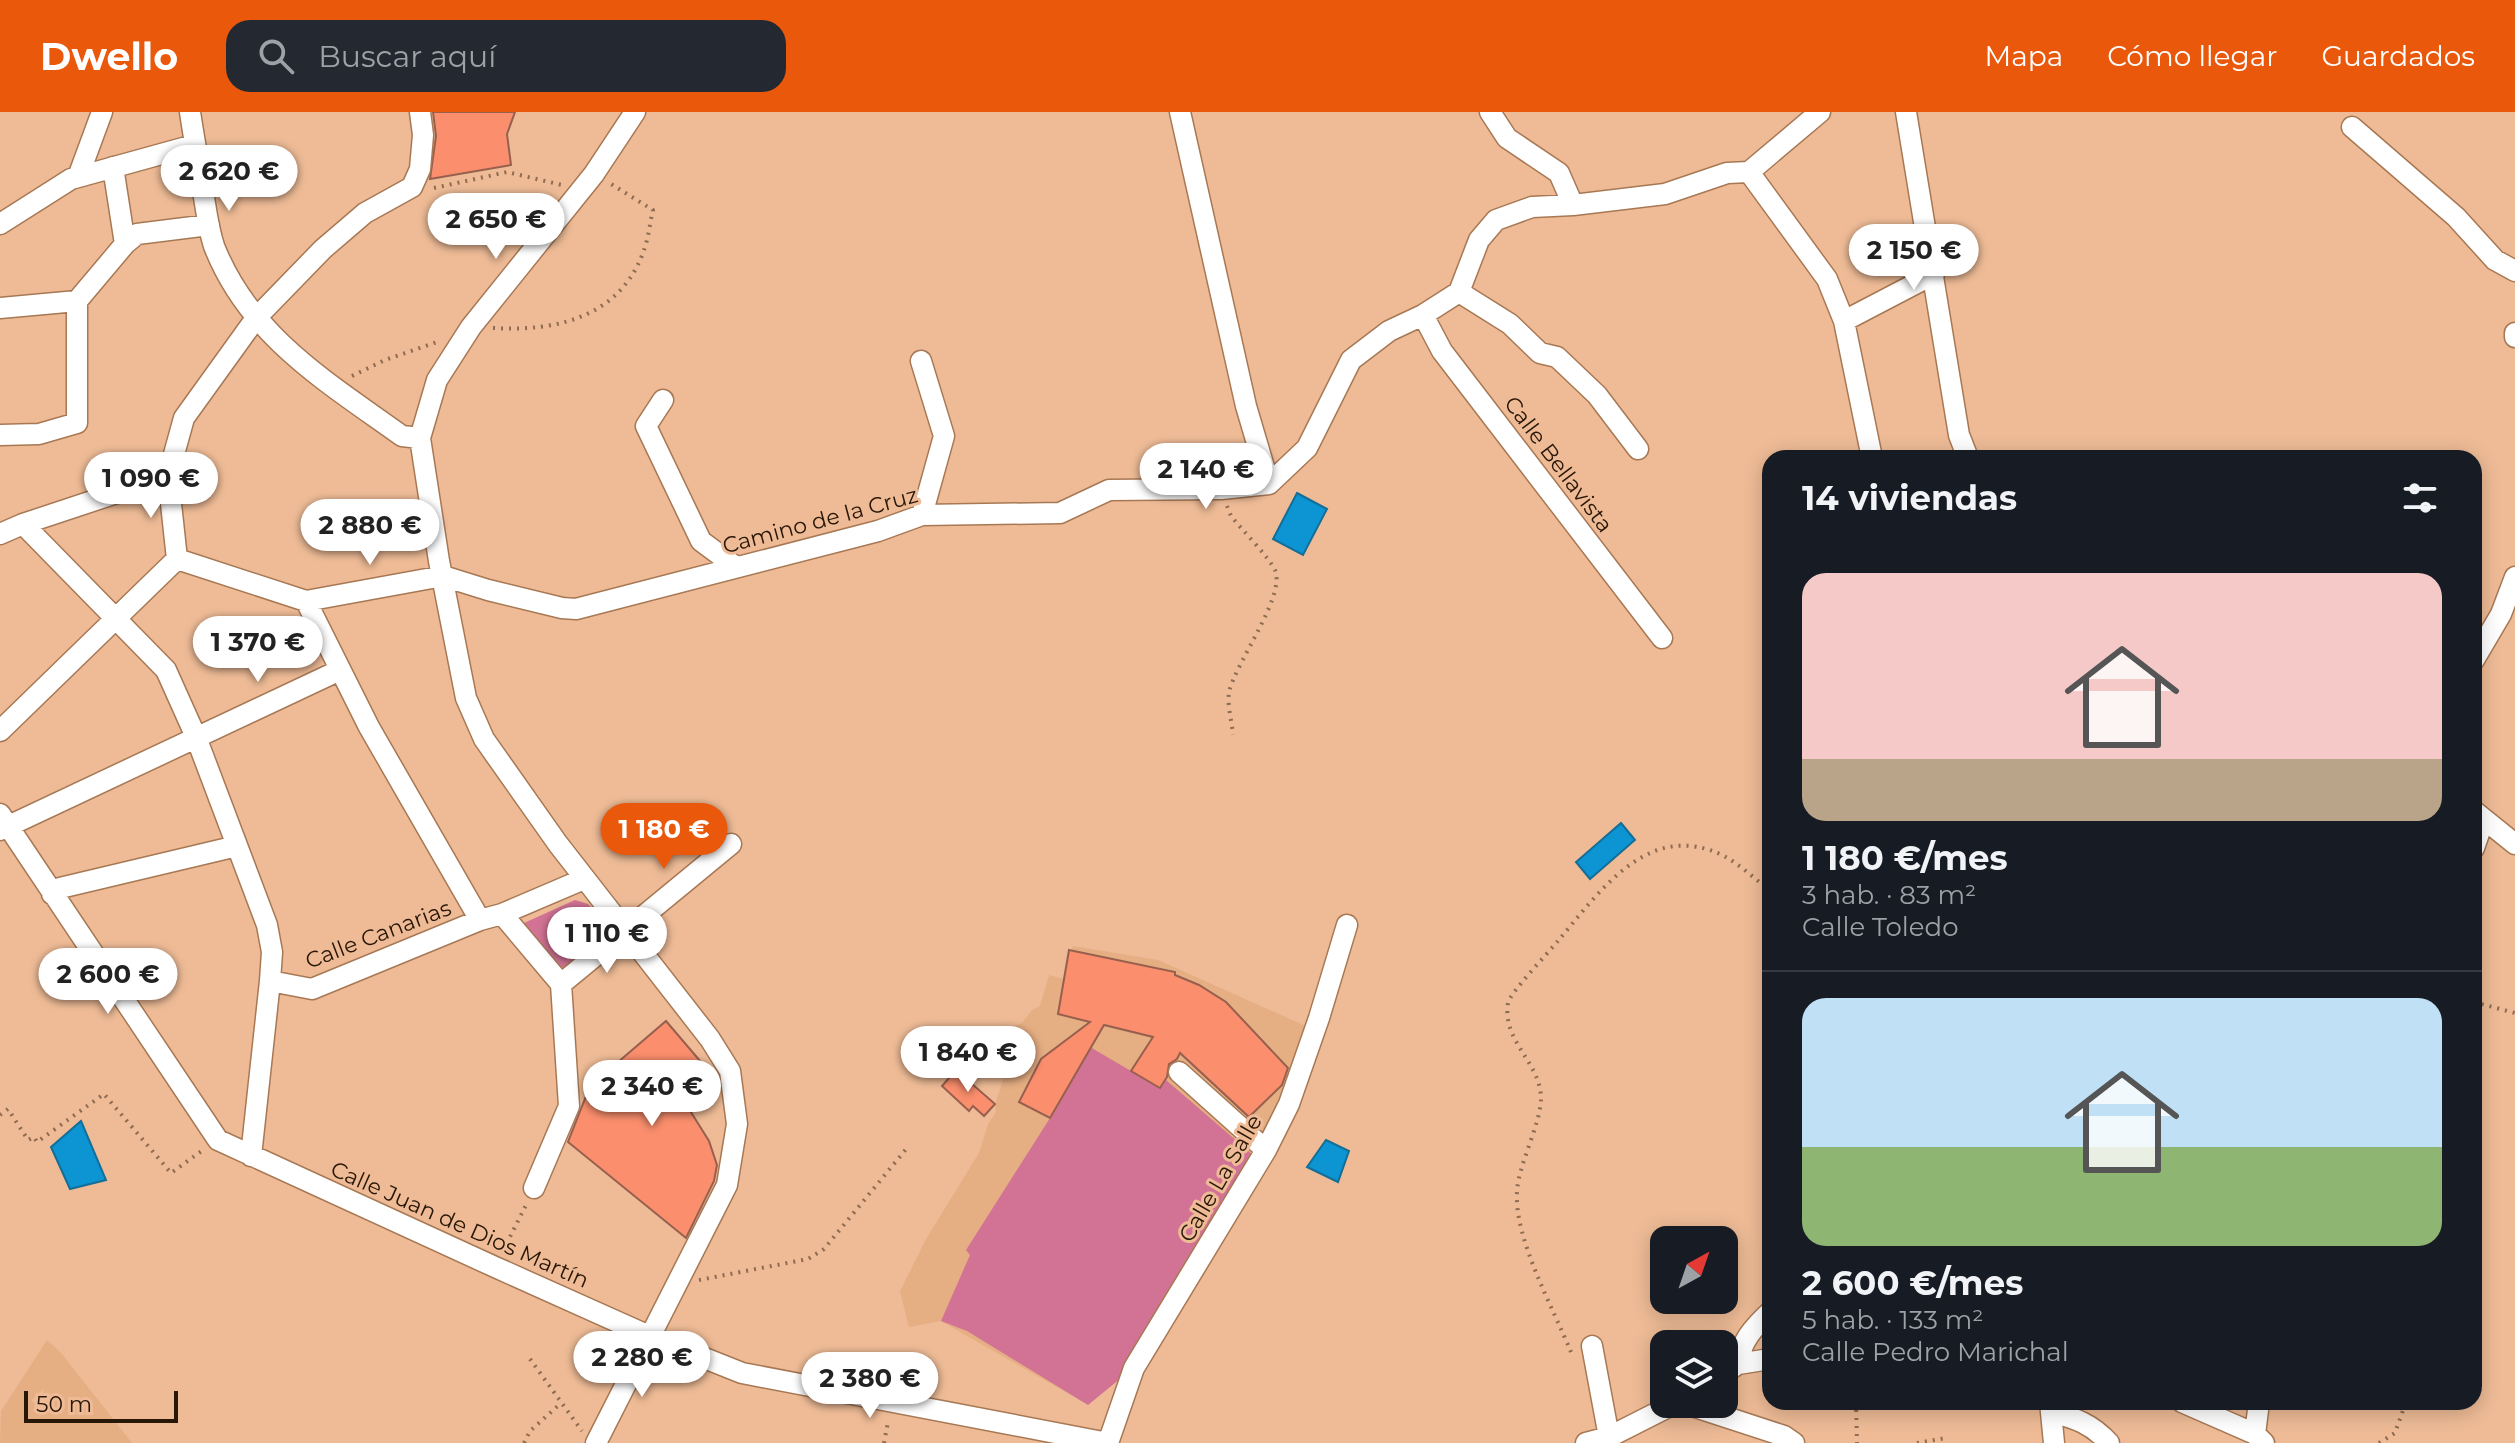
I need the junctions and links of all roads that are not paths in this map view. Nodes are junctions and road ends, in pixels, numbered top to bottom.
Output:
1 (102, 112) edge
2 (190, 112) edge
3 (420, 112) edge
4 (635, 112) edge
5 (1180, 112) edge
6 (1490, 112) edge
7 (1820, 112) edge
8 (1906, 112) edge
9 (2352, 127) dead end
10 (194, 145) junction
11 (113, 167) junction
12 (1749, 172) junction
13 (78, 177) junction
14 (1573, 205) junction
15 (0, 224) edge
16 (209, 225) junction
17 (125, 244) junction
18 (2515, 271) edge
19 (1934, 274) junction
20 (1459, 292) junction
21 (77, 301) junction
22 (0, 308) edge
23 (1423, 315) junction
24 (256, 318) junction
25 (1844, 321) junction
26 (921, 361) dead end
27 (663, 400) dead end
28 (0, 435) edge
29 (420, 438) junction
30 (1638, 449) dead end
31 (1870, 450) edge
32 (1965, 450) edge
33 (168, 476) junction
34 (1269, 484) junction
35 (922, 515) junction
36 (23, 524) junction
37 (0, 534) edge
38 (177, 559) junction
39 (736, 567) junction
40 (443, 576) junction
41 (2515, 577) edge
42 (306, 601) junction
43 (116, 619) junction
44 (1662, 638) dead end
45 (2482, 642) edge
46 (340, 670) junction
47 (0, 731) edge
48 (196, 737) junction
49 (2482, 817) edge
50 (2, 824) edge
51 (731, 844) dead end
52 (2515, 844) edge
53 (237, 846) junction
54 (584, 879) junction
55 (52, 894) junction
56 (502, 914) junction
57 (480, 920) junction
58 (1347, 925) dead end
59 (626, 932) junction
60 (270, 981) junction
61 (561, 984) junction
62 (1179, 1072) dead end
63 (1266, 1150) junction
64 (251, 1156) junction
65 (534, 1188) road end
66 (1762, 1320) edge
67 (649, 1336) junction
68 (1592, 1346) dead end
69 (1738, 1354) edge
70 (1762, 1361) edge
71 (1738, 1366) edge
72 (2050, 1410) edge
73 (2057, 1410) edge
74 (2199, 1410) edge
75 (2259, 1410) edge
76 (1650, 1416) edge
77 (1729, 1418) edge
78 (1609, 1437) junction
79 (2260, 1438) edge
80 (591, 1440) edge
81 (1108, 1443) edge
82 (1586, 1443) edge
83 (1794, 1443) edge
84 (2054, 1443) edge
85 (2109, 1443) edge

1 - 13 street
2 - 10 street
3 - 24 street
4 - 29 street
5 - 34 street
6 - 14 street
7 - 12 street
8 - 19 street
9 - 18 street
10 - 11 street
10 - 16 street
11 - 13 street
11 - 17 street
12 - 14 street
12 - 25 street
13 - 15 street
14 - 20 street
16 - 17 street
16 - 24 street
17 - 21 street
19 - 25 street
19 - 32 street
20 - 23 street
20 - 30 street
21 - 22 street
21 - 28 street
23 - 34 street
23 - 44 street, Calle Bellavista
24 - 29 street
24 - 33 street
25 - 31 street
26 - 35 street
27 - 39 street
29 - 40 street
33 - 36 street
33 - 38 street
34 - 35 street, Camino de la Cruz
35 - 39 street, Camino de la Cruz
36 - 37 street
36 - 43 street
38 - 42 street
38 - 43 street
39 - 40 street, Camino de la Cruz
40 - 42 street
40 - 54 street
41 - 45 street
42 - 46 street
43 - 47 street
43 - 48 street
46 - 48 street
46 - 57 street
48 - 50 street
48 - 53 street
49 - 52 street
50 - 55 street
51 - 59 street
53 - 55 street
53 - 60 street
54 - 56 street, Calle Canarias
54 - 59 street
55 - 64 street, Calle Juan de Dios Martín
56 - 57 street, Calle Canarias
56 - 61 street
57 - 60 street, Calle Canarias
58 - 63 street, Calle La Salle
59 - 61 street
59 - 67 street
60 - 64 street
61 - 65 street
62 - 63 street
63 - 81 street, Calle La Salle
64 - 67 street, Calle Juan de Dios Martín
66 - 69 street
67 - 80 street
67 - 81 street, Calle La Salle
68 - 78 street
70 - 71 street
72 - 84 street
73 - 85 street
74 - 79 street
75 - 79 street
76 - 78 street
77 - 83 street
78 - 82 street

